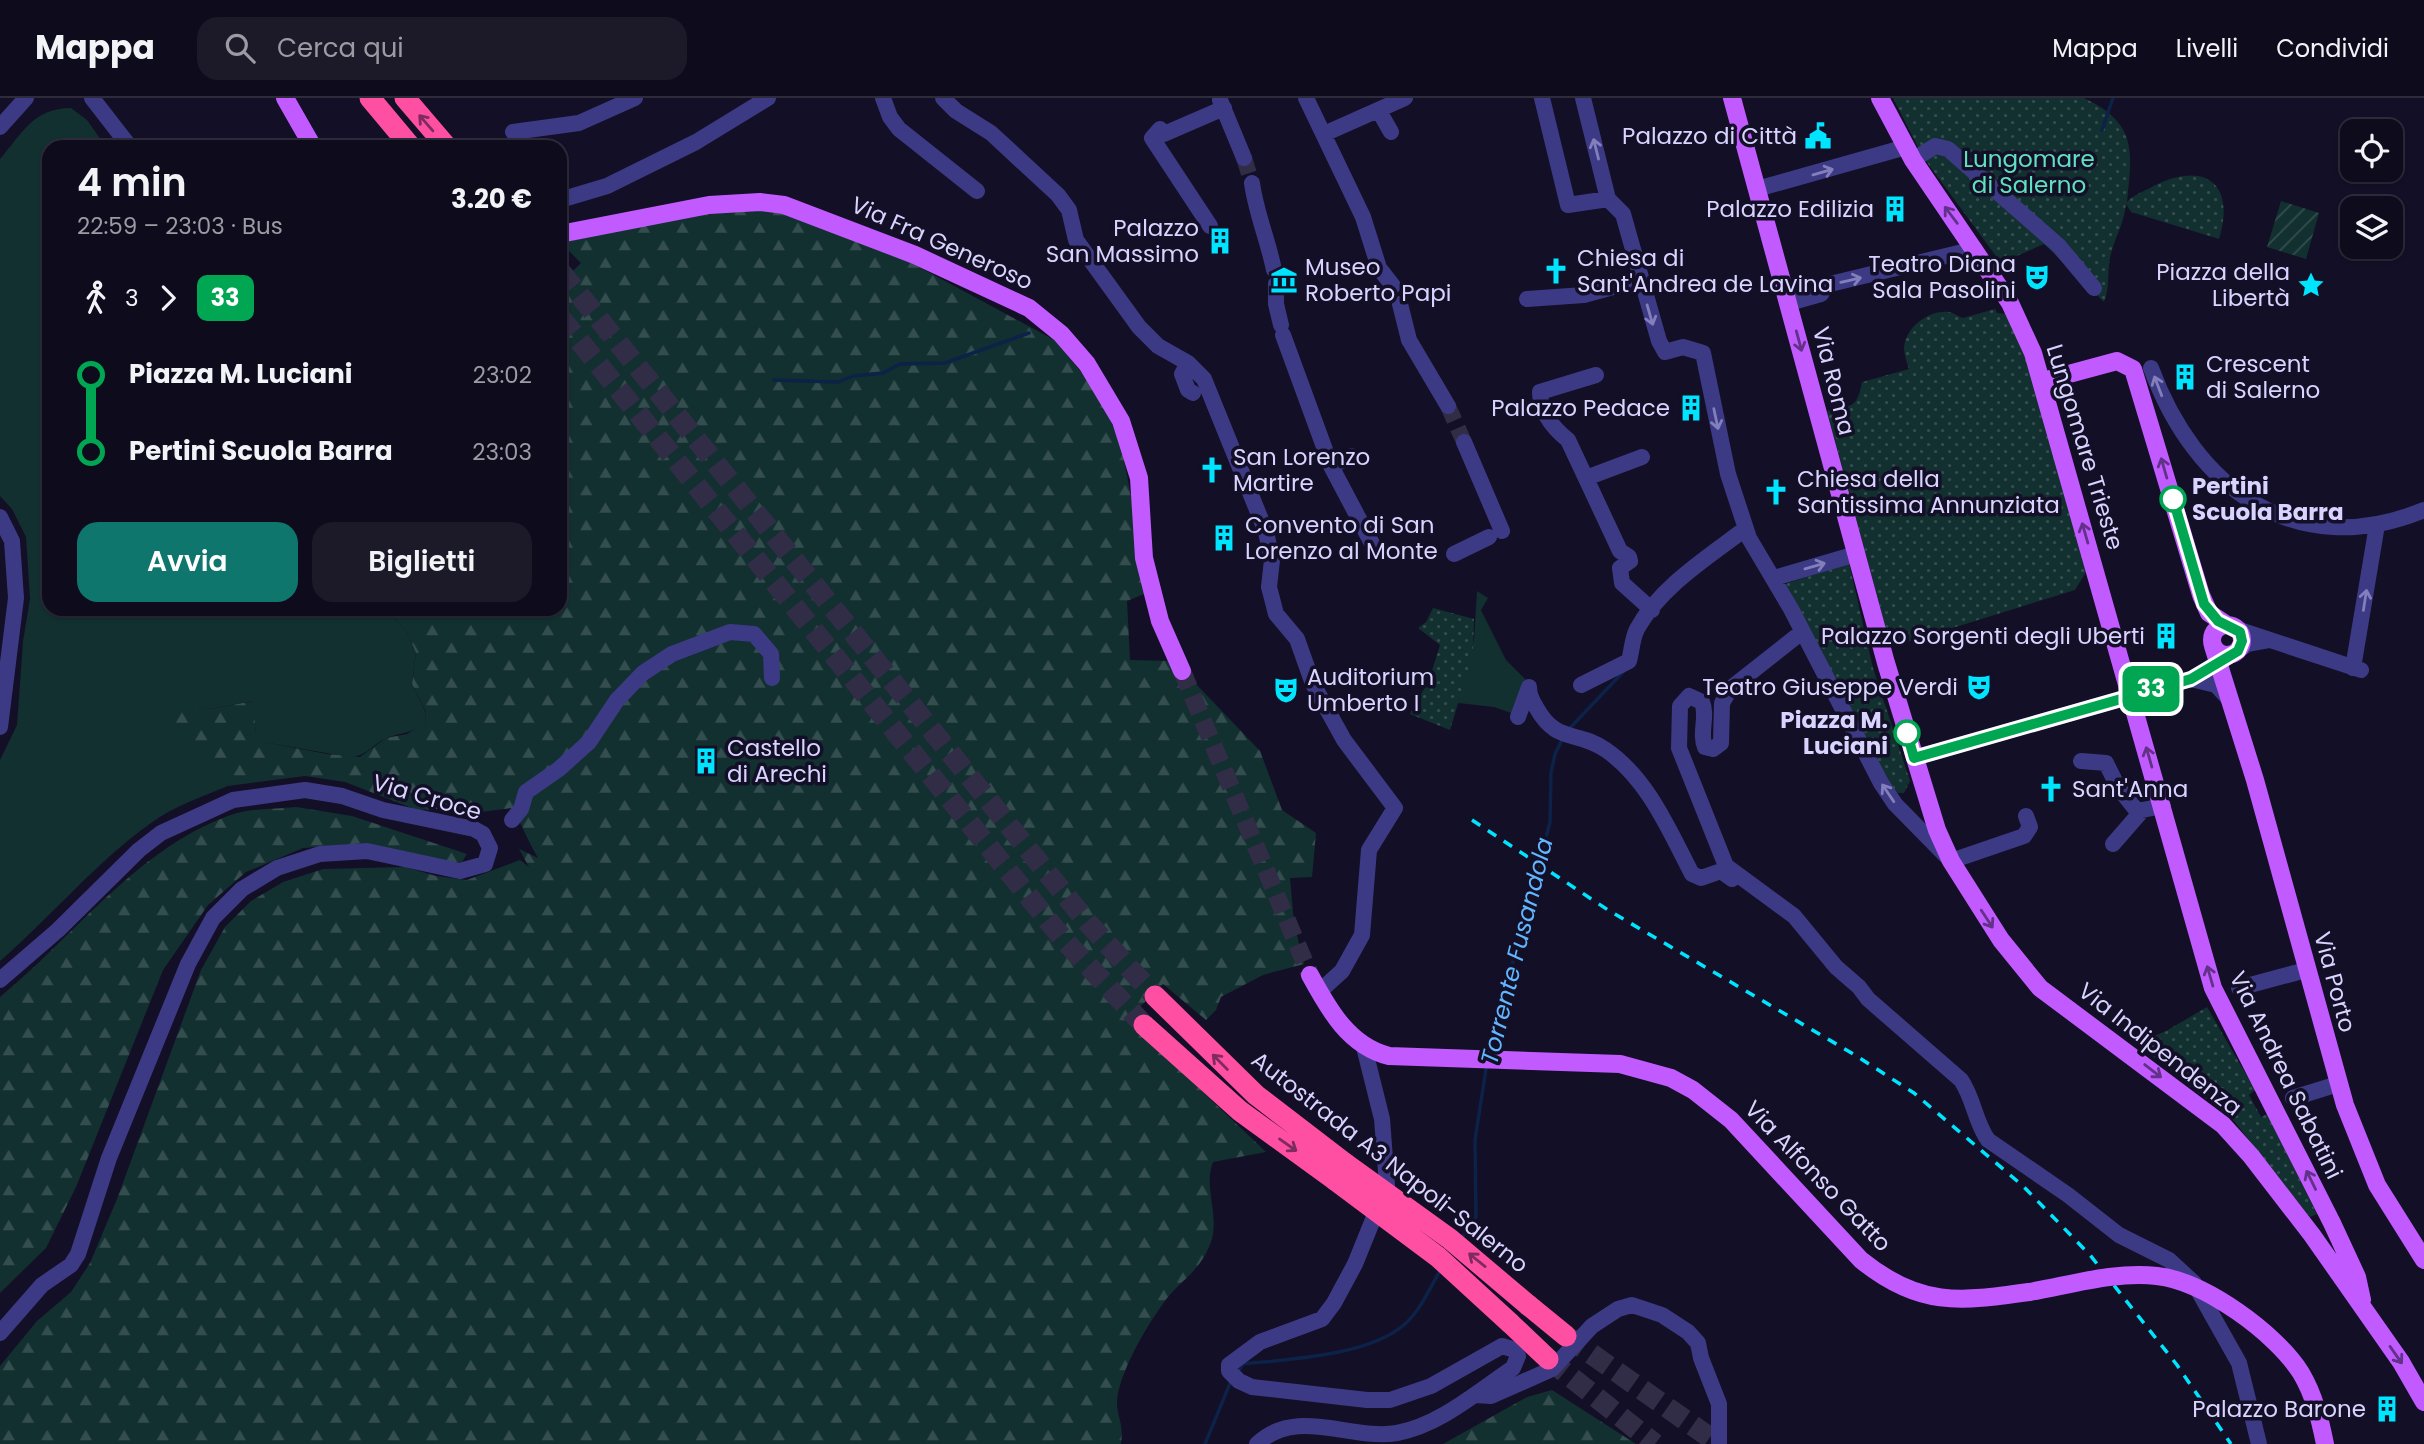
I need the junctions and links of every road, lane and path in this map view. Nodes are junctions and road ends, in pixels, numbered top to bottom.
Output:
1 (26, 98) edge
2 (92, 98) edge
3 (285, 98) edge
4 (369, 98) edge
5 (405, 98) edge
6 (635, 98) edge
7 (768, 98) edge
8 (883, 98) edge
9 (943, 98) edge
10 (1306, 98) edge
11 (1405, 98) edge
12 (1542, 98) edge
13 (1583, 98) edge
14 (1732, 98) edge
15 (1880, 98) edge
16 (1222, 103) edge
17 (1379, 111) junction
18 (0, 127) edge
19 (513, 132) dead end
20 (1391, 132) dead end
21 (896, 134) dead end
22 (1324, 134) junction
23 (125, 140) edge
24 (309, 140) edge
25 (405, 140) edge
26 (441, 140) edge
27 (1909, 154) junction
28 (933, 155) junction
29 (1244, 158) tunnel mouth
30 (1252, 183) tunnel mouth
31 (1757, 189) junction
32 (977, 191) dead end
33 (567, 198) edge
34 (1608, 199) junction
35 (1210, 226) dead end
36 (567, 232) edge
37 (1975, 249) junction
38 (1624, 284) dead end
39 (1393, 286) dead end
40 (2094, 288) dead end
41 (1527, 299) dead end
42 (1789, 303) junction
43 (1400, 304) dead end
44 (1188, 363) junction
45 (2151, 368) dead end
46 (1596, 375) dead end
47 (2043, 381) junction
48 (1193, 393) dead end
49 (1447, 406) tunnel mouth
50 (1464, 442) tunnel mouth
51 (1352, 456) dead end
52 (1642, 457) dead end
53 (1331, 466) junction
54 (1586, 478) junction
55 (2424, 510) edge
56 (0, 517) edge
57 (2377, 525) junction
58 (1747, 534) junction
59 (1377, 553) dead end
60 (1454, 554) dead end
61 (1856, 554) junction
62 (1774, 578) junction
63 (1652, 610) junction
64 (2232, 627) junction
65 (1802, 632) junction
66 (2276, 640) junction
67 (2228, 652) junction
68 (1182, 671) tunnel mouth
69 (772, 678) dead end
70 (2191, 679) junction
71 (1581, 685) dead end
72 (2131, 694) junction
73 (2232, 704) junction
74 (1518, 718) dead end
75 (0, 727) edge
76 (1914, 758) junction
77 (2081, 761) dead end
78 (2099, 761) junction
79 (2106, 786) dead end
80 (1929, 806) junction
81 (2163, 806) junction
82 (2140, 813) junction
83 (2026, 816) dead end
84 (512, 820) dead end
85 (1911, 821) junction
86 (2113, 844) dead end
87 (1951, 861) junction
88 (1782, 908) junction
89 (2306, 970) junction
90 (1310, 975) tunnel mouth
91 (0, 980) edge
92 (2239, 988) dead end
93 (1319, 992) junction
94 (1155, 996) tunnel mouth
95 (1144, 1025) tunnel mouth
96 (1364, 1048) junction
97 (2338, 1084) junction
98 (2293, 1098) dead end
99 (1341, 1172) junction
100 (2332, 1223) junction
101 (2312, 1235) junction
102 (2424, 1260) edge
103 (2365, 1310) junction
104 (0, 1334) edge
105 (1566, 1336) tunnel mouth
106 (1548, 1360) tunnel mouth
107 (1475, 1395) junction
108 (2424, 1402) edge
109 (1257, 1444) edge
110 (1719, 1444) edge
111 (2259, 1444) edge
112 (2325, 1444) edge

1 - 18 street
2 - 23 street
3 - 24 main road
4 - 25 highway
26 -> 5 highway
6 - 19 street
7 - 33 street
8 - 28 street
9 - 44 street
10 - 22 street
11 - 17 street
12 - 34 street
34 -> 13 street
14 - 31 main road, Via Roma
15 - 27 main road, Lungomare Trieste
16 - 29 street
16 - 35 street
17 - 20 street
17 - 22 street
21 - 28 street
22 - 39 street
31 -> 27 street
37 -> 27 main road, Lungomare Trieste
27 - 40 street
28 - 32 street
30 - 53 street
31 - 42 main road, Via Roma
34 -> 58 street
36 - 68 main road, Via Fra Generoso
42 -> 37 street
37 - 47 main road, Lungomare Trieste
38 - 41 street
42 -> 61 main road, Via Roma
43 - 49 street
44 - 48 street
44 - 93 street
57 -> 45 street
46 - 54 street
64 -> 47 main road
72 -> 47 main road, Lungomare Trieste
50 - 60 street
51 - 53 street
52 - 54 street
53 - 59 street
54 - 63 street
55 - 57 street
56 - 75 street
66 -> 57 street
58 - 62 street
58 - 63 street
62 -> 61 street
61 - 76 main road, Via Roma
62 - 65 street
63 - 71 street
64 - 66 street
64 - 67 main road
64 - 67 main road
85 -> 65 street
65 - 88 street
66 - 67 street
67 - 70 street
67 - 73 main road, Via Porto
67 - 73 main road, Via Porto
69 - 84 street
70 - 72 street
70 - 73 street
72 - 76 street
81 -> 72 main road, Via Andrea Sabatini
73 - 89 main road, Via Porto
74 - 88 street
76 - 80 main road, Via Indipendenza
77 - 78 street
78 - 79 street
78 - 82 street
80 - 85 street
80 - 87 main road, Via Indipendenza
81 - 82 street
100 -> 81 main road, Via Andrea Sabatini
82 - 86 street
83 - 87 street
85 - 87 street
87 -> 101 main road, Via Indipendenza
88 - 111 street
89 - 92 street
89 - 97 main road, Via Porto
90 - 93 main road
91 - 104 street, Via Croce
93 - 96 main road
99 -> 94 highway, Autostrada A3 Napoli-Salerno
95 -> 99 highway, Autostrada A3 Napoli-Salerno
96 - 107 street
96 - 112 main road, Via Alfonso Gatto, bridge
97 - 98 street
97 - 102 main road, Via Porto
105 -> 99 highway, Autostrada A3 Napoli-Salerno, bridge
99 - 106 highway, Autostrada A3 Napoli-Salerno, bridge
100 - 101 main road
100 - 103 main road, Via Andrea Sabatini
101 - 103 main road, Via Indipendenza
103 -> 108 main road, Via Indipendenza
107 - 109 street
107 - 110 street

